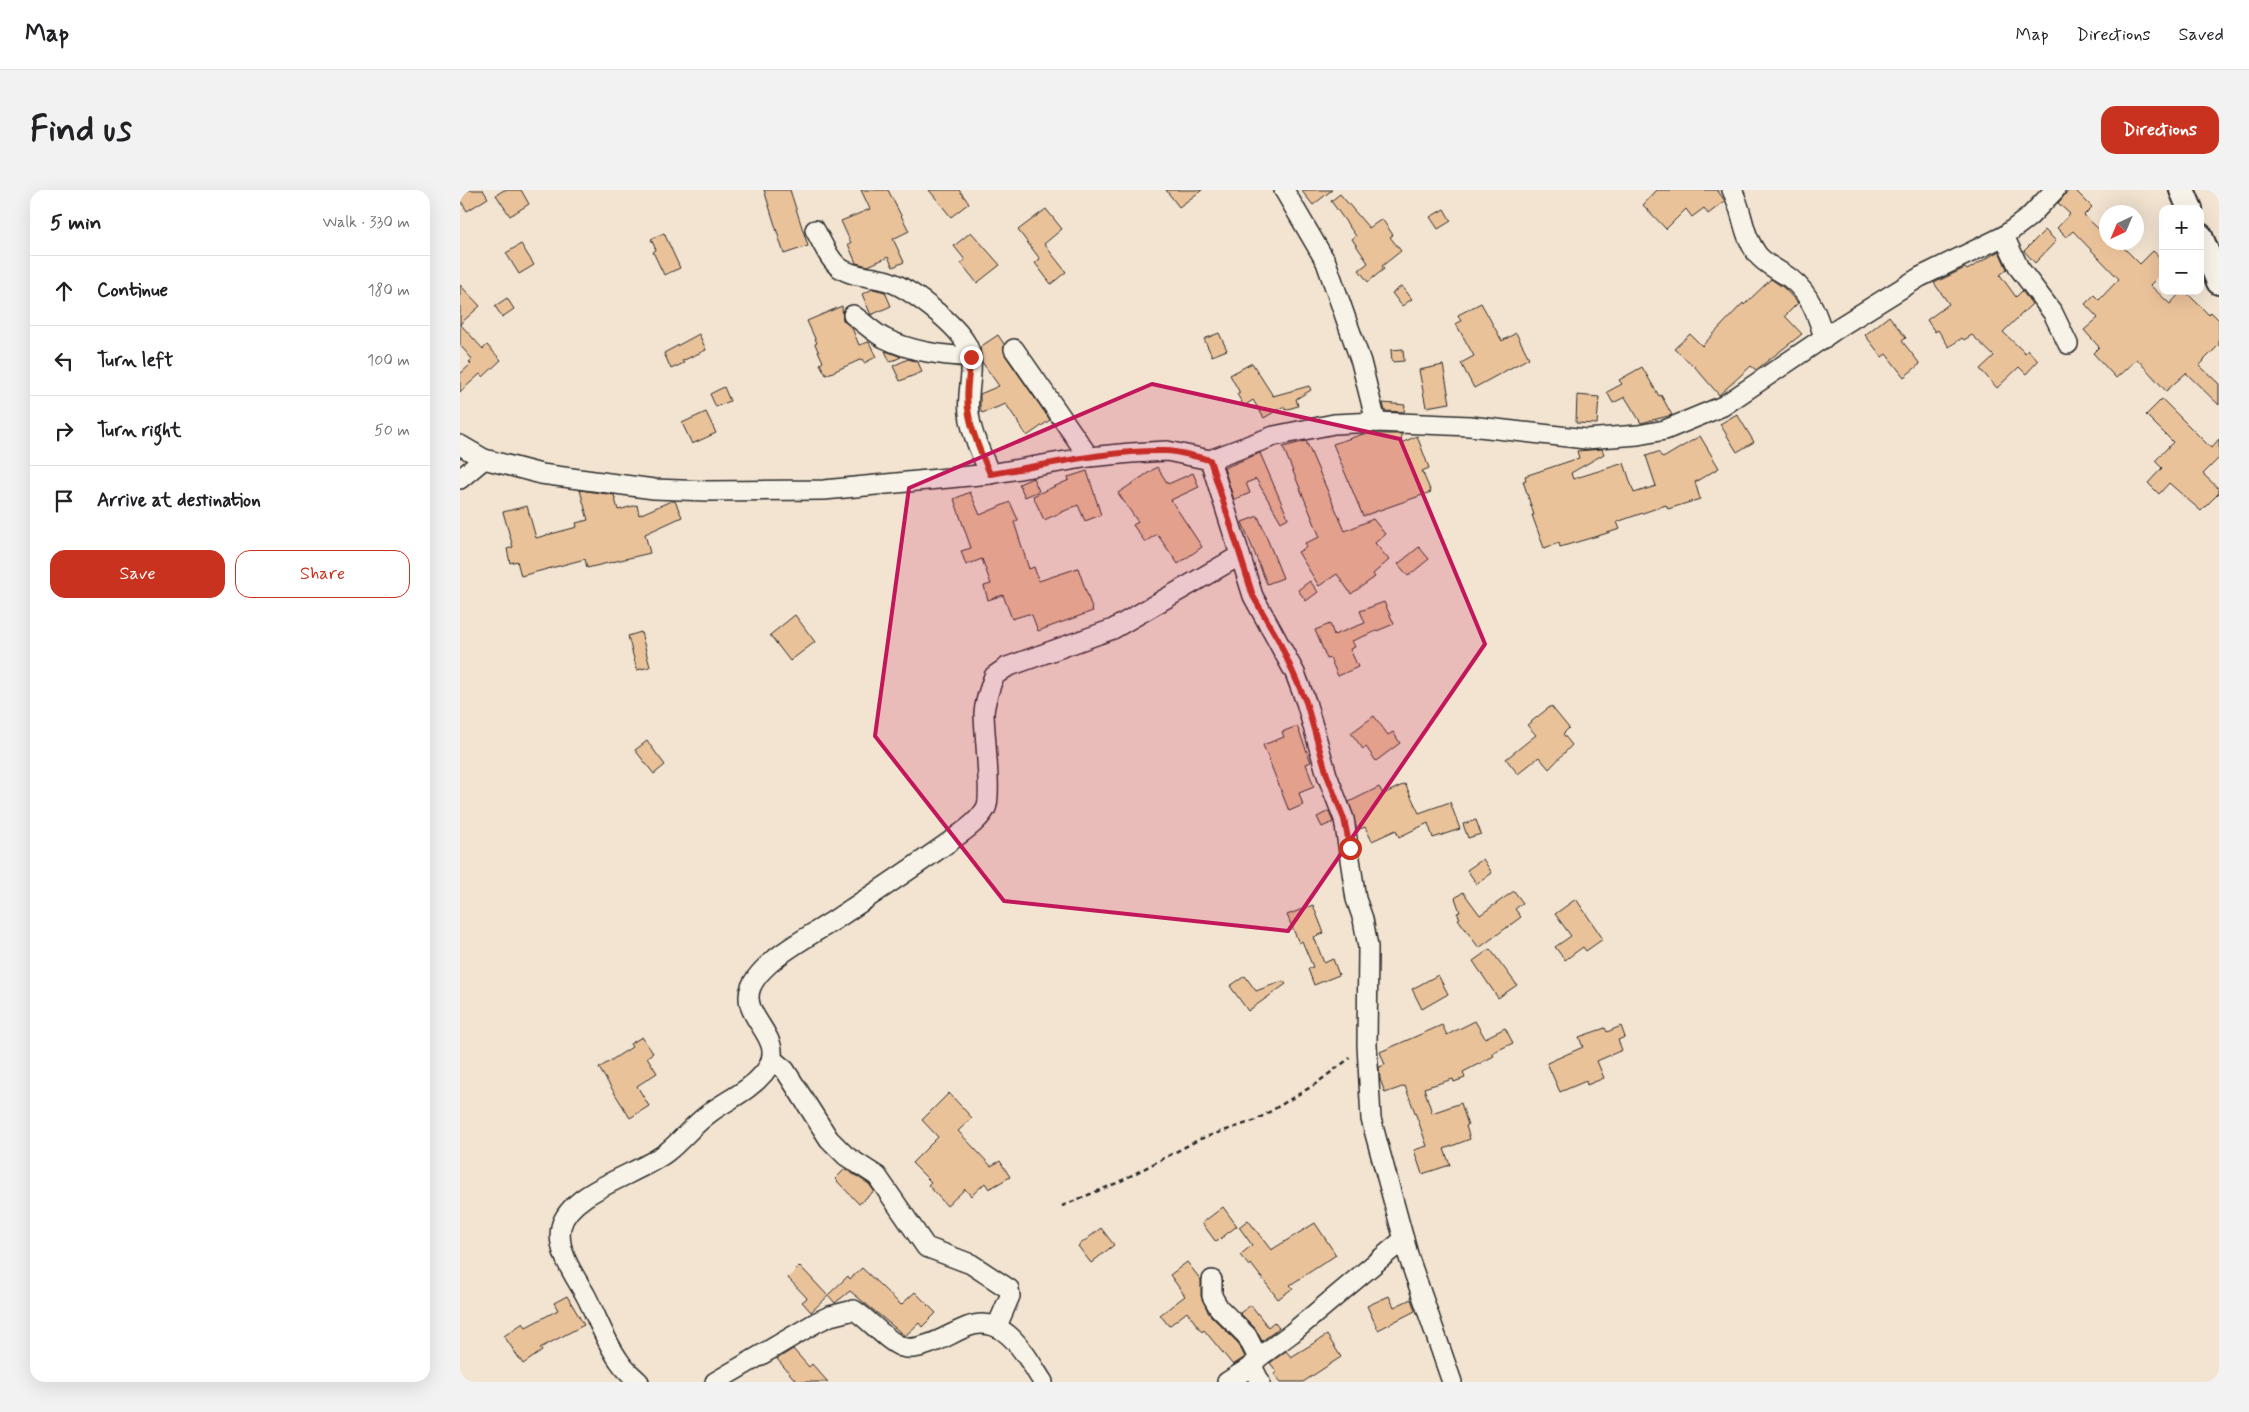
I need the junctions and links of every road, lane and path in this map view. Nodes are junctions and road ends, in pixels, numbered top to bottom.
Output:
1 (1284, 190) edge
2 (1732, 190) edge
3 (2055, 190) edge
4 (2182, 190) edge
5 (2188, 205) edge
6 (815, 230) dead end
7 (2004, 236) junction
8 (2204, 246) edge
9 (2219, 282) edge
10 (854, 315) dead end
11 (1824, 338) junction
12 (2068, 344) dead end
13 (1014, 349) dead end
14 (971, 357) junction
15 (1376, 422) junction
16 (460, 445) edge
17 (1089, 456) junction
18 (484, 459) junction
19 (1210, 460) junction
20 (990, 474) junction
21 (460, 478) edge
22 (1239, 556) junction
23 (1367, 1045) junction
24 (773, 1060) junction
25 (1062, 1206) dead end
26 (1404, 1239) junction
27 (1212, 1280) dead end
28 (997, 1326) junction
29 (1257, 1369) edge
30 (639, 1382) edge
31 (715, 1382) edge
32 (1043, 1382) edge
33 (1227, 1382) edge
34 (1452, 1382) edge

1 - 15 street
2 - 11 street
3 - 7 street
4 - 5 main road
6 - 14 street
7 - 11 street
7 - 12 street
8 - 9 main road
10 - 14 street
11 - 15 street
13 - 17 street
14 - 20 street
15 - 19 street
16 - 18 street
17 - 19 street
17 - 20 street
18 - 20 street
18 - 21 street
19 - 22 street
22 - 23 street
22 - 24 street
23 - 25 path
23 - 26 street
24 - 28 street
24 - 30 street
26 - 29 street
26 - 34 street
27 - 29 street
28 - 31 street
28 - 32 street
29 - 33 street

